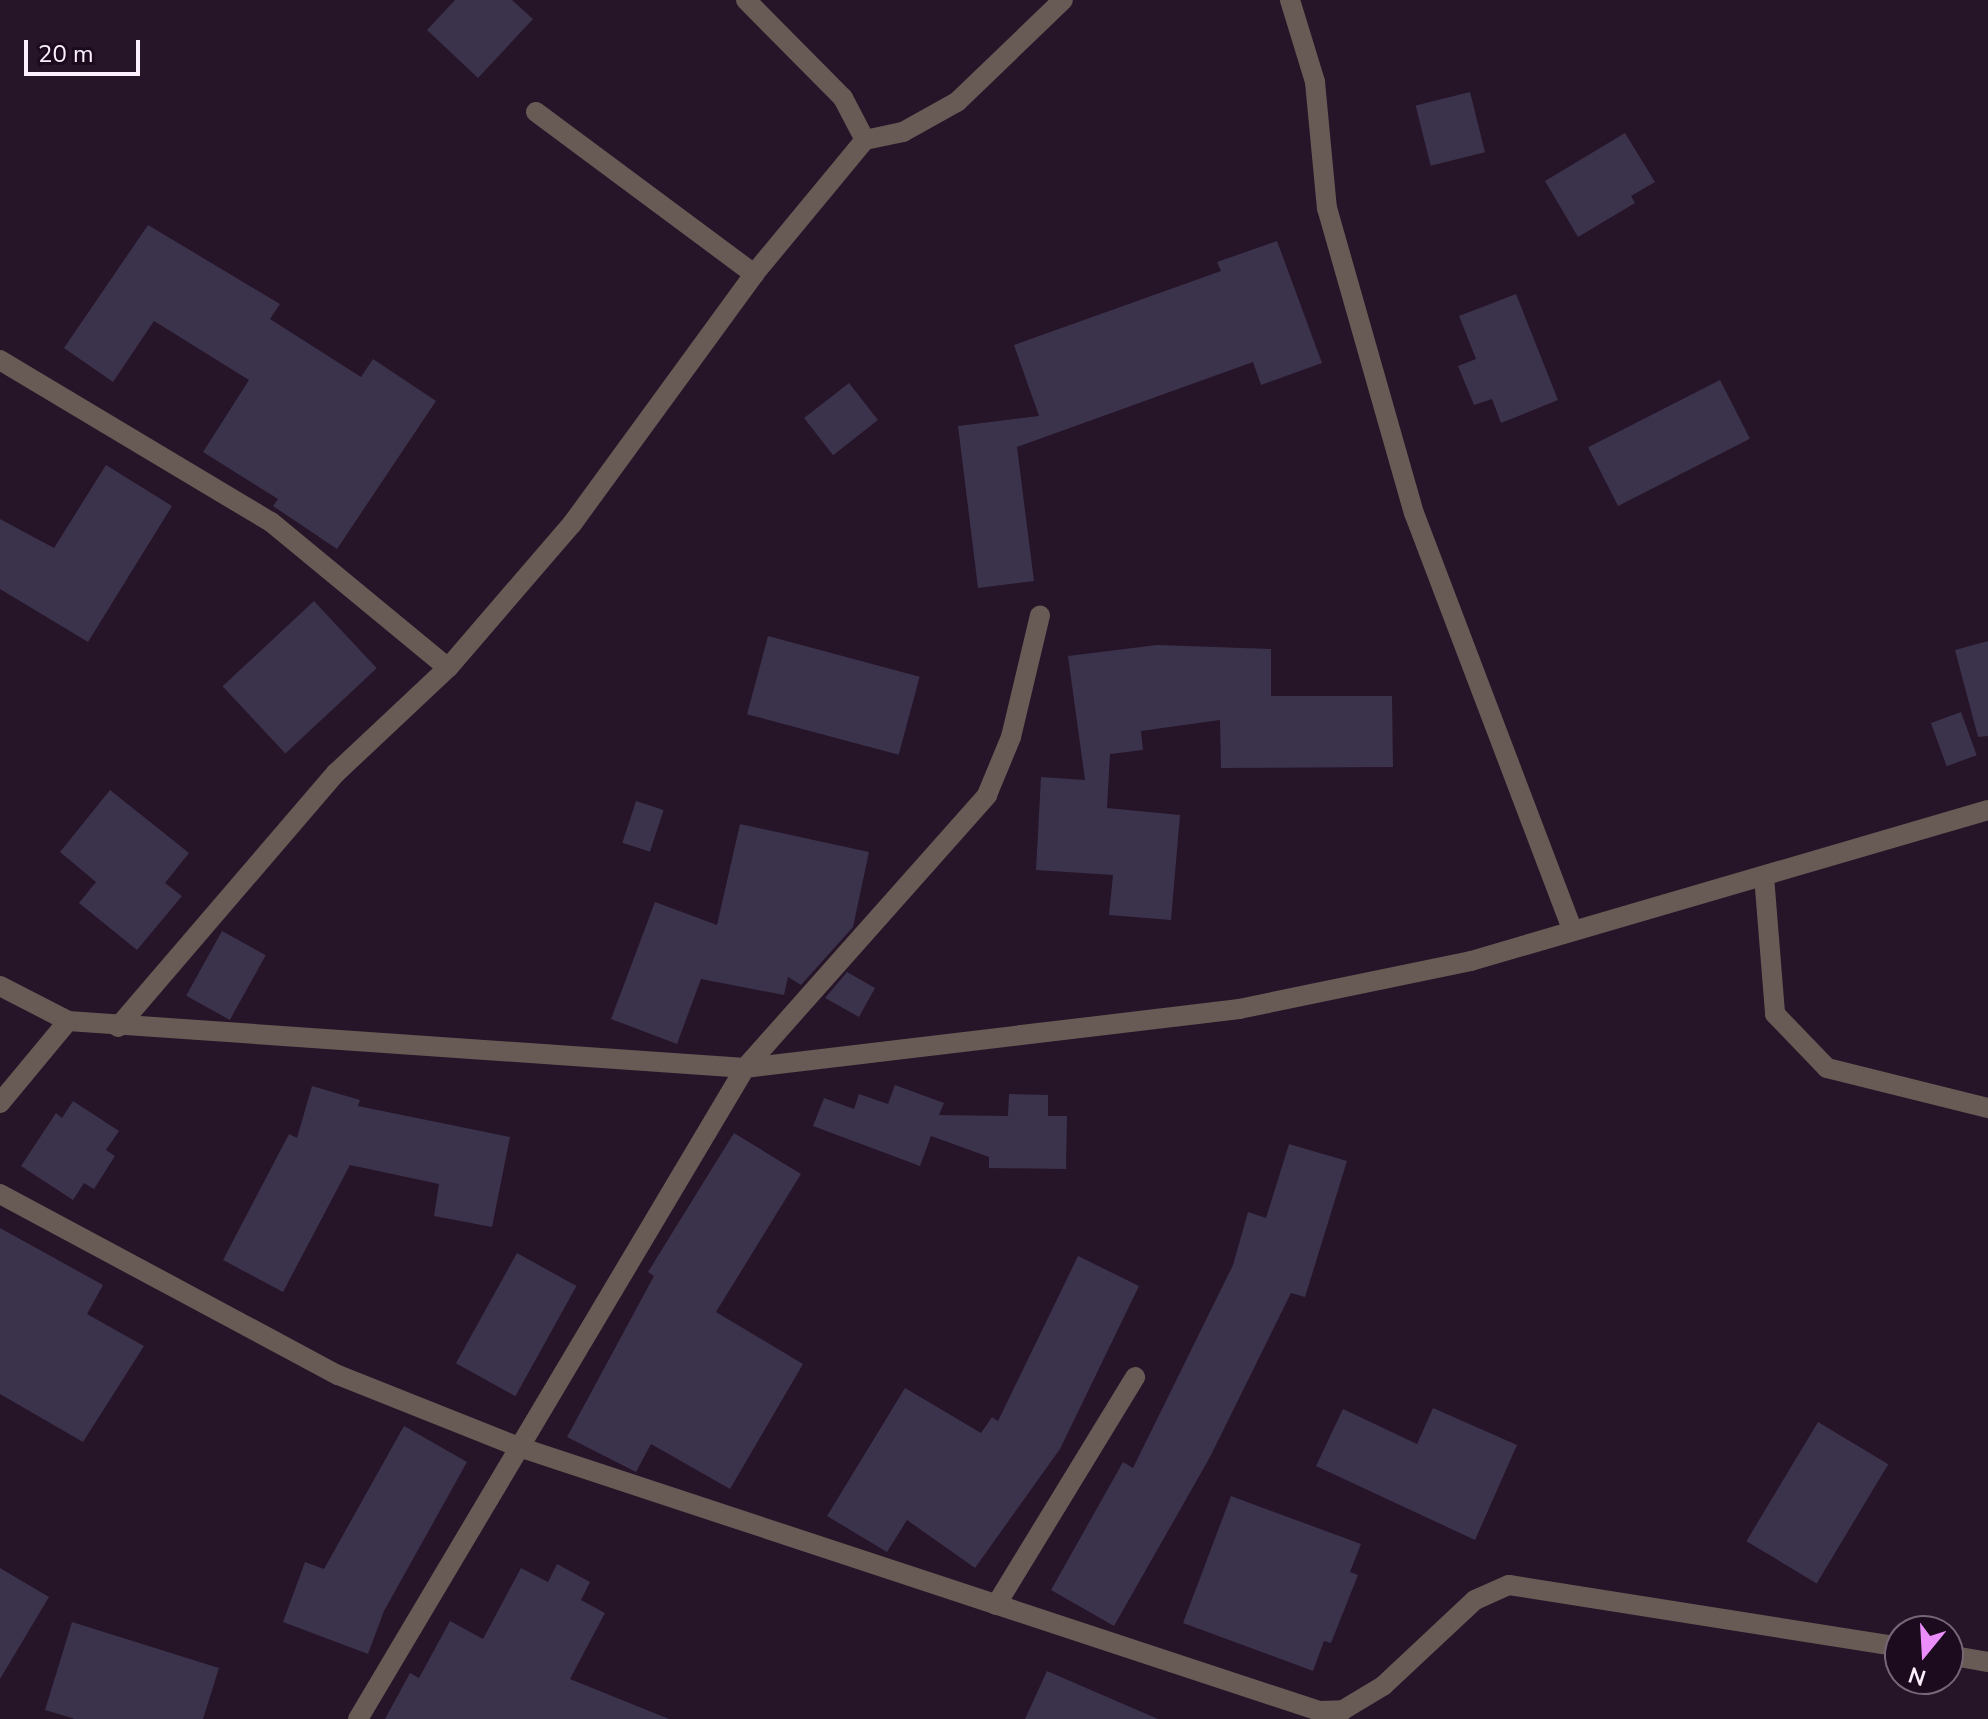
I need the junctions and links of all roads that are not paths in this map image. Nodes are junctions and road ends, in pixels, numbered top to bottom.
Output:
1 (746, 0) edge
2 (1063, 0) edge
3 (1290, 0) edge
4 (536, 112) dead end
5 (865, 140) junction
6 (754, 274) junction
7 (0, 360) edge
8 (1040, 615) dead end
9 (448, 668) junction
10 (1988, 810) edge
11 (1764, 876) junction
12 (1573, 931) junction
13 (0, 986) edge
14 (68, 1021) junction
15 (118, 1027) junction
16 (745, 1068) junction
17 (0, 1103) edge
18 (1988, 1108) edge
19 (0, 1194) edge
20 (1135, 1377) dead end
21 (519, 1447) junction
22 (996, 1605) junction
23 (1884, 1644) edge
24 (1964, 1658) edge
25 (1988, 1662) edge
26 (358, 1719) edge

1 - 5 street
2 - 5 street
3 - 12 street
4 - 6 street
5 - 6 street
6 - 9 street
7 - 9 street
8 - 16 street
9 - 15 street
10 - 11 street
11 - 12 street
11 - 18 street
12 - 16 street
13 - 14 street
14 - 15 street
14 - 17 street
15 - 16 street
16 - 21 street
19 - 21 street
20 - 22 street
21 - 22 street
21 - 26 street
22 - 23 street
24 - 25 street

